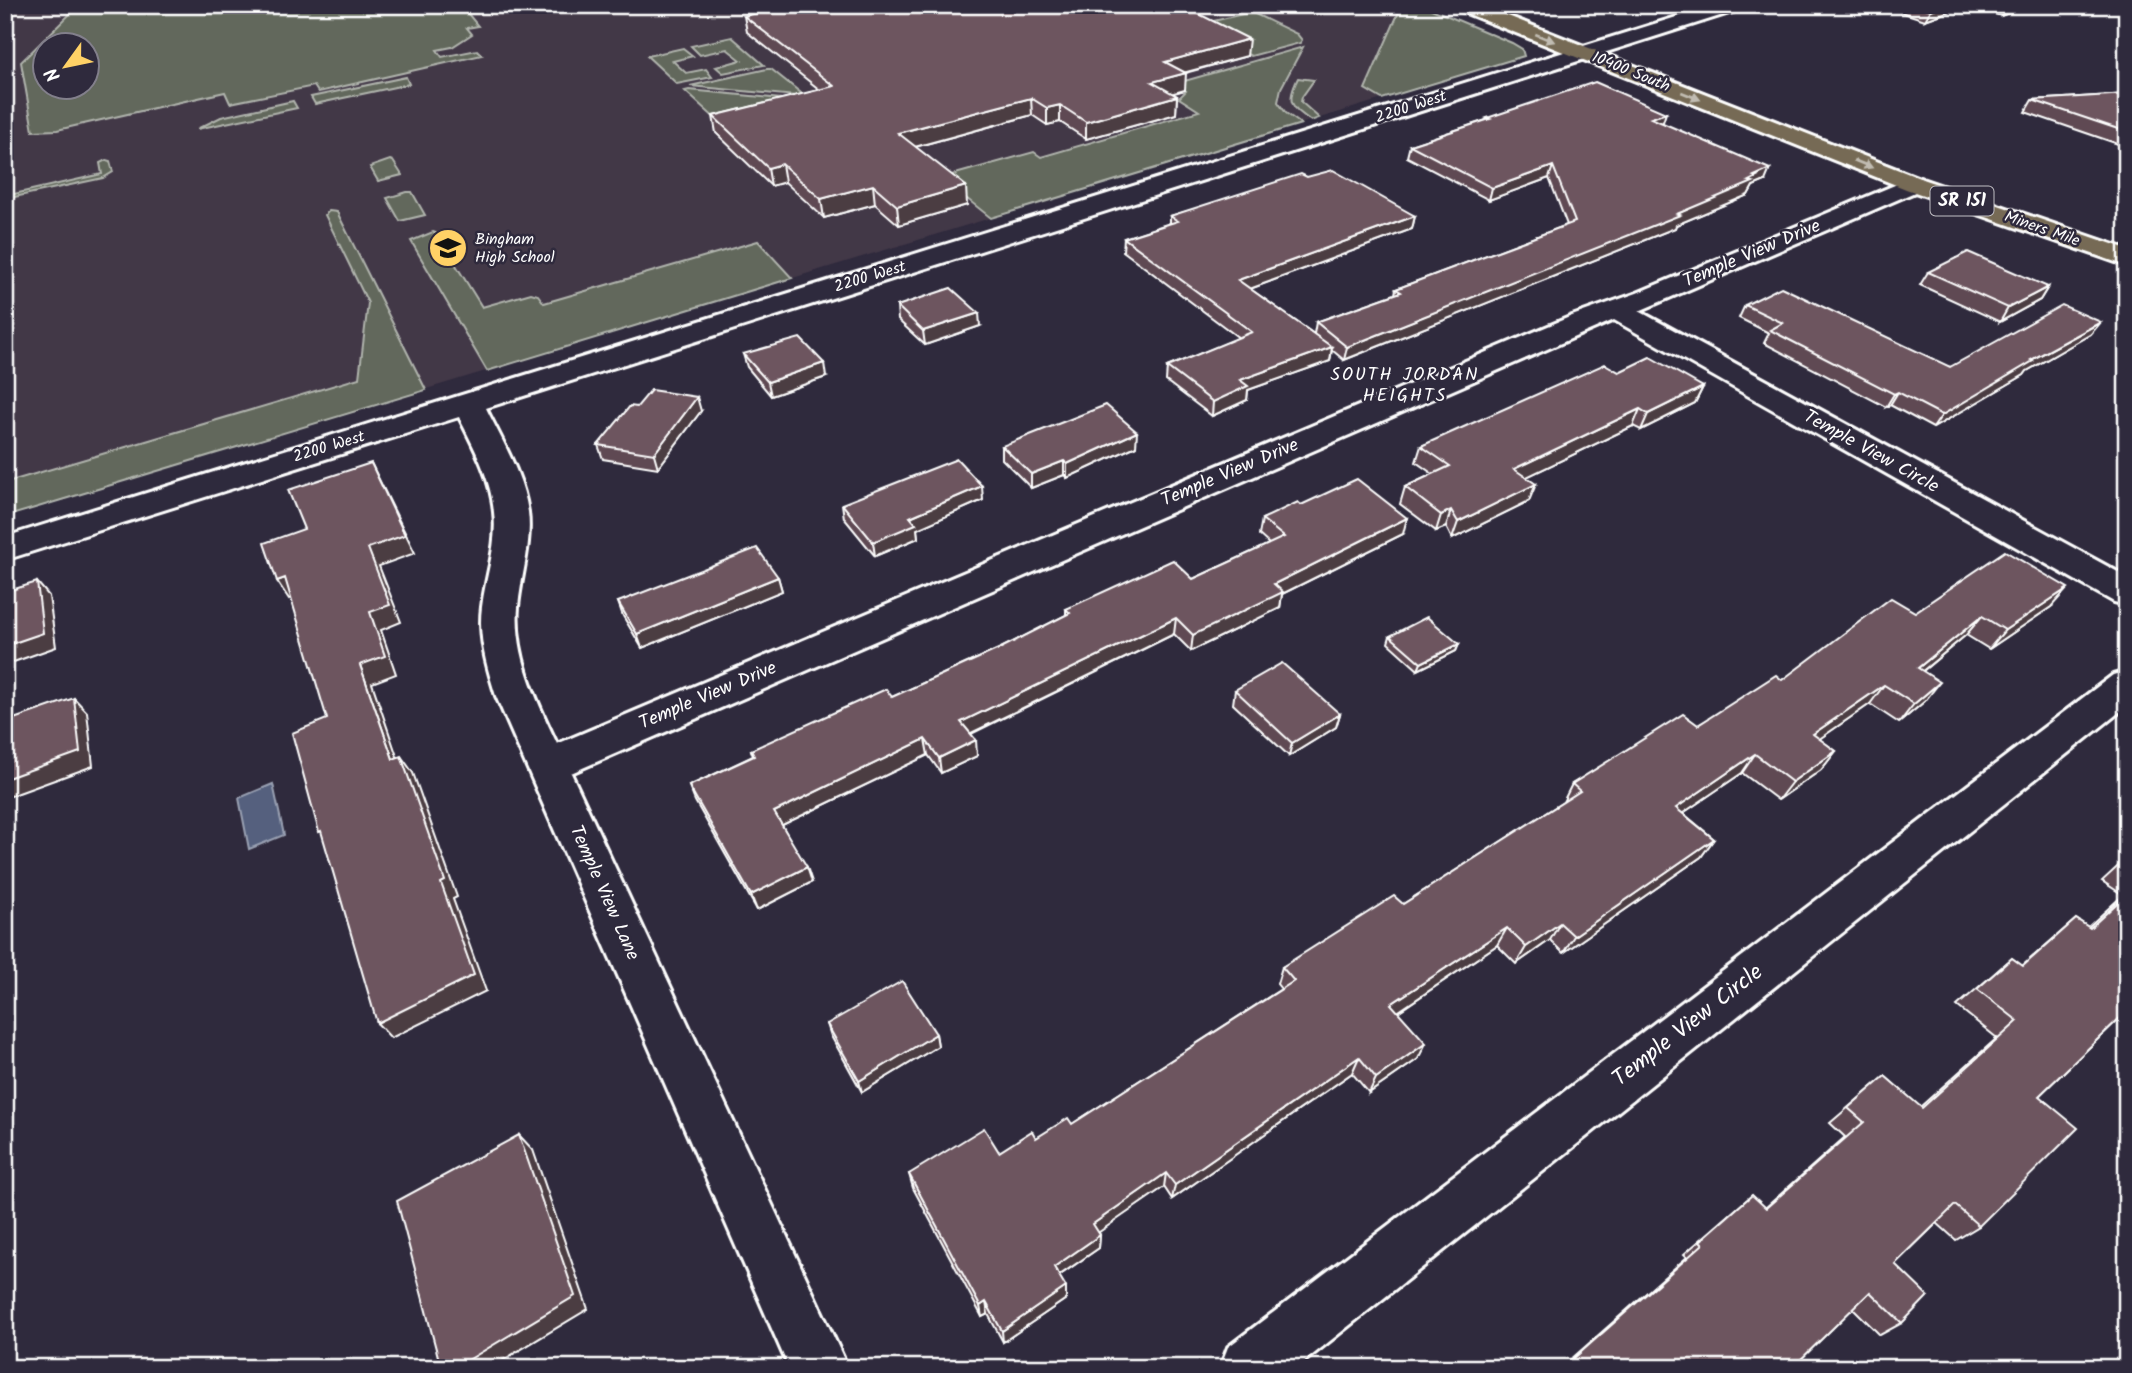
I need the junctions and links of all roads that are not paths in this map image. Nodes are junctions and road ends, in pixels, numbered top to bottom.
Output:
1 (1463, 5) edge
2 (1508, 5) edge
3 (1735, 5) edge
4 (1610, 44) junction
5 (1582, 53) junction
6 (1800, 139) joint
7 (1914, 184) junction
8 (2127, 258) edge
9 (1616, 310) junction
10 (468, 403) junction
11 (5, 549) edge
12 (2127, 593) edge
13 (2127, 685) edge
14 (547, 766) junction
15 (819, 1368) edge
16 (1249, 1368) edge

1 -> 5 main road, 10400 South / SR 151
2 - 4 main road, 10400 South / SR 151
3 - 4 street, 2200 West
4 - 5 street, 2200 West
4 - 8 main road, 10400 South / SR 151
5 -> 6 main road, 10400 South / SR 151
5 - 10 street, 2200 West
6 -> 7 main road, Miners Mile / SR 151
7 - 8 main road, Miners Mile / SR 151
7 - 9 street, Temple View Drive
9 - 12 street, Temple View Circle
9 - 14 street, Temple View Drive
10 - 11 street, 2200 West
10 - 14 street, Temple View Lane
13 - 16 street, Temple View Circle
14 - 15 street, Temple View Lane

